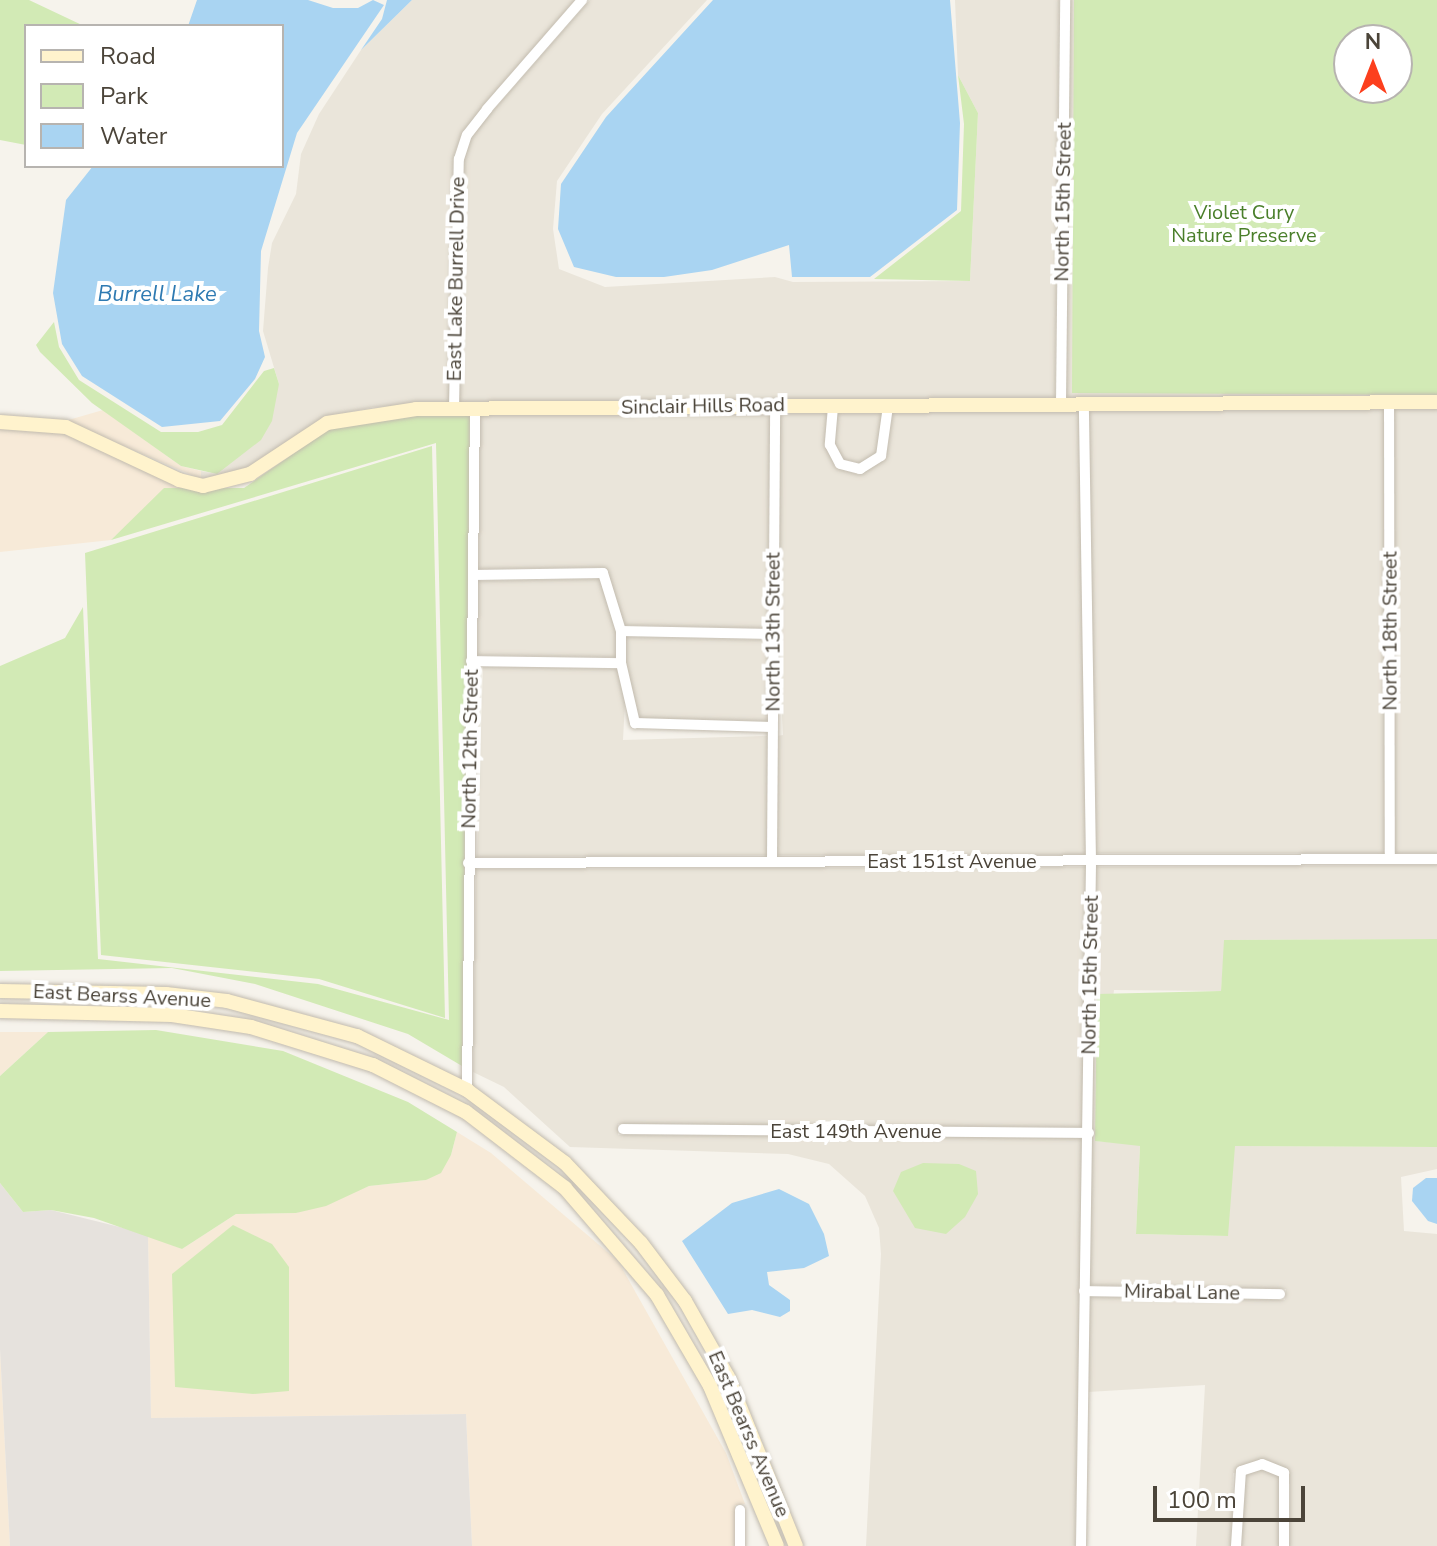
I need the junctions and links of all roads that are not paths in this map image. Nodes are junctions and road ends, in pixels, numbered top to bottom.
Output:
1 (582, 0) edge
2 (1065, 0) edge
3 (1389, 402) junction
4 (1437, 402) edge
5 (775, 404) junction
6 (1061, 404) junction
7 (1084, 404) junction
8 (888, 406) junction
9 (833, 407) junction
10 (454, 409) junction
11 (475, 409) junction
12 (0, 422) edge
13 (473, 575) junction
14 (621, 631) junction
15 (772, 634) junction
16 (471, 661) junction
17 (621, 663) junction
18 (772, 727) junction
19 (1390, 859) junction
20 (1437, 859) edge
21 (772, 861) junction
22 (1091, 861) junction
23 (468, 863) junction
24 (0, 991) edge
25 (0, 1011) edge
26 (467, 1090) junction
27 (623, 1129) dead end
28 (1089, 1133) junction
29 (1084, 1291) junction
30 (1280, 1294) dead end
31 (740, 1510) dead end
32 (740, 1546) edge
33 (777, 1546) edge
34 (796, 1546) edge
35 (1081, 1546) edge
36 (1236, 1546) edge
37 (1284, 1546) edge

1 - 10 street, East Lake Burrell Drive
2 - 6 street, North 15th Street
3 - 4 main road, Sinclair Hills Road
3 - 7 main road, Sinclair Hills Road
3 - 19 street, North 18th Street
5 - 9 main road, Sinclair Hills Road
5 - 11 main road, Sinclair Hills Road
5 - 15 street, North 13th Street
6 - 7 main road, Sinclair Hills Road
6 - 8 main road, Sinclair Hills Road
7 - 22 street, North 15th Street
8 - 9 main road, Sinclair Hills Road
8 - 9 street
10 - 11 main road, Sinclair Hills Road
10 - 12 main road, Sinclair Hills Road
11 - 13 street, North 12th Street
13 - 14 street
13 - 16 street, North 12th Street
14 - 15 street
14 - 17 street
15 - 18 street, North 13th Street
16 - 17 street
16 - 23 street, North 12th Street
17 - 18 street
18 - 21 street, North 13th Street
19 - 20 street, East 151st Avenue
19 - 22 street, East 151st Avenue
21 - 22 street, East 151st Avenue
21 - 23 street, East 151st Avenue
22 - 28 street, North 15th Street
23 - 26 street, North 12th Street
24 - 26 main road, East Bearss Avenue
25 - 33 main road, East Bearss Avenue
26 - 34 main road, East Bearss Avenue
27 - 28 street, East 149th Avenue
28 - 29 street, North 15th Street
29 - 30 street, Mirabal Lane
29 - 35 street, North 15th Street
31 - 32 street
36 - 37 street

